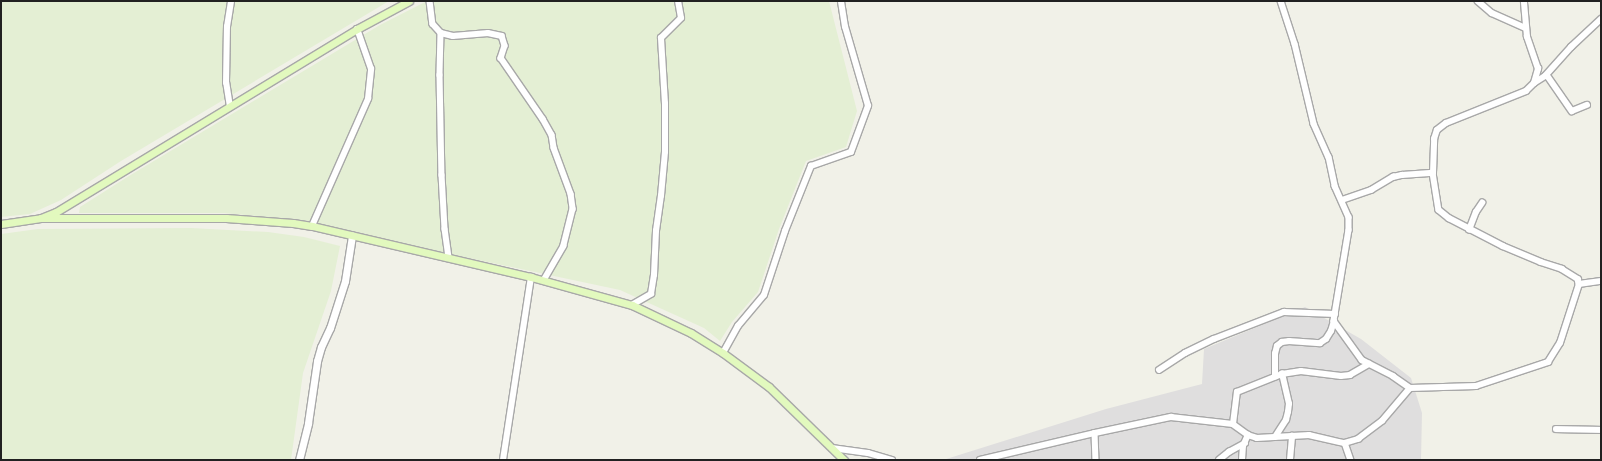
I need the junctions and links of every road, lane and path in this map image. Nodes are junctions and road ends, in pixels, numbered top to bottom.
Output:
1 (231, 1) edge
2 (409, 1) edge
3 (430, 1) edge
4 (678, 1) edge
5 (841, 1) edge
6 (1280, 1) edge
7 (1478, 1) edge
8 (1524, 1) edge
9 (1601, 19) edge
10 (1526, 28) junction
11 (357, 29) junction
12 (441, 33) junction
13 (1547, 75) junction
14 (1534, 83) junction
15 (1587, 105) dead end
16 (230, 107) junction
17 (1433, 173) junction
18 (1342, 200) junction
19 (1482, 203) dead end
20 (41, 218) junction
21 (1, 224) edge
22 (312, 226) junction
23 (1469, 230) junction
24 (352, 236) junction
25 (450, 258) junction
26 (531, 277) junction
27 (544, 280) junction
28 (1601, 281) edge
29 (1580, 284) junction
30 (632, 305) junction
31 (1335, 314) junction
32 (1334, 321) junction
33 (723, 353) junction
34 (1369, 364) junction
35 (1159, 370) dead end
36 (1282, 374) junction
37 (1276, 377) junction
38 (1410, 388) junction
39 (1233, 424) junction
40 (1556, 430) dead end
41 (1601, 430) edge
42 (1095, 432) junction
43 (1248, 435) junction
44 (1292, 436) junction
45 (1275, 437) junction
46 (1245, 443) junction
47 (1345, 443) junction
48 (832, 448) junction
49 (299, 460) edge
50 (503, 460) edge
51 (844, 460) edge
52 (892, 460) edge
53 (980, 460) edge
54 (1096, 460) edge
55 (1220, 460) edge
56 (1242, 460) edge
57 (1290, 460) edge
58 (1351, 460) edge

1 - 16 street
2 - 11 main road
3 - 12 street
4 - 30 street
5 - 33 street
6 - 18 street
7 - 10 street
8 - 10 street
9 - 13 street
10 - 14 street
11 - 16 main road
11 - 22 street
12 - 25 street
12 - 27 street
13 - 14 street
13 - 15 street
14 - 17 street
16 - 20 main road
17 - 18 street
17 - 23 street
18 - 31 street
19 - 23 street
20 - 21 main road
20 - 22 main road
22 - 24 main road
23 - 29 street
24 - 25 main road
24 - 49 street
25 - 26 main road
26 - 27 main road
26 - 50 street
27 - 30 main road
28 - 29 street
29 - 38 street
30 - 33 main road
31 - 32 street
31 - 35 street
32 - 34 street
32 - 37 street
33 - 48 main road
34 - 36 street
34 - 38 street
36 - 37 street
36 - 45 street
37 - 39 street
38 - 47 street
39 - 42 street
39 - 43 street
40 - 41 street
42 - 53 street
42 - 54 street
43 - 45 street
43 - 46 street
44 - 45 street
44 - 47 street
44 - 57 street
46 - 55 street
46 - 56 street
47 - 58 street
48 - 51 main road
48 - 52 street

